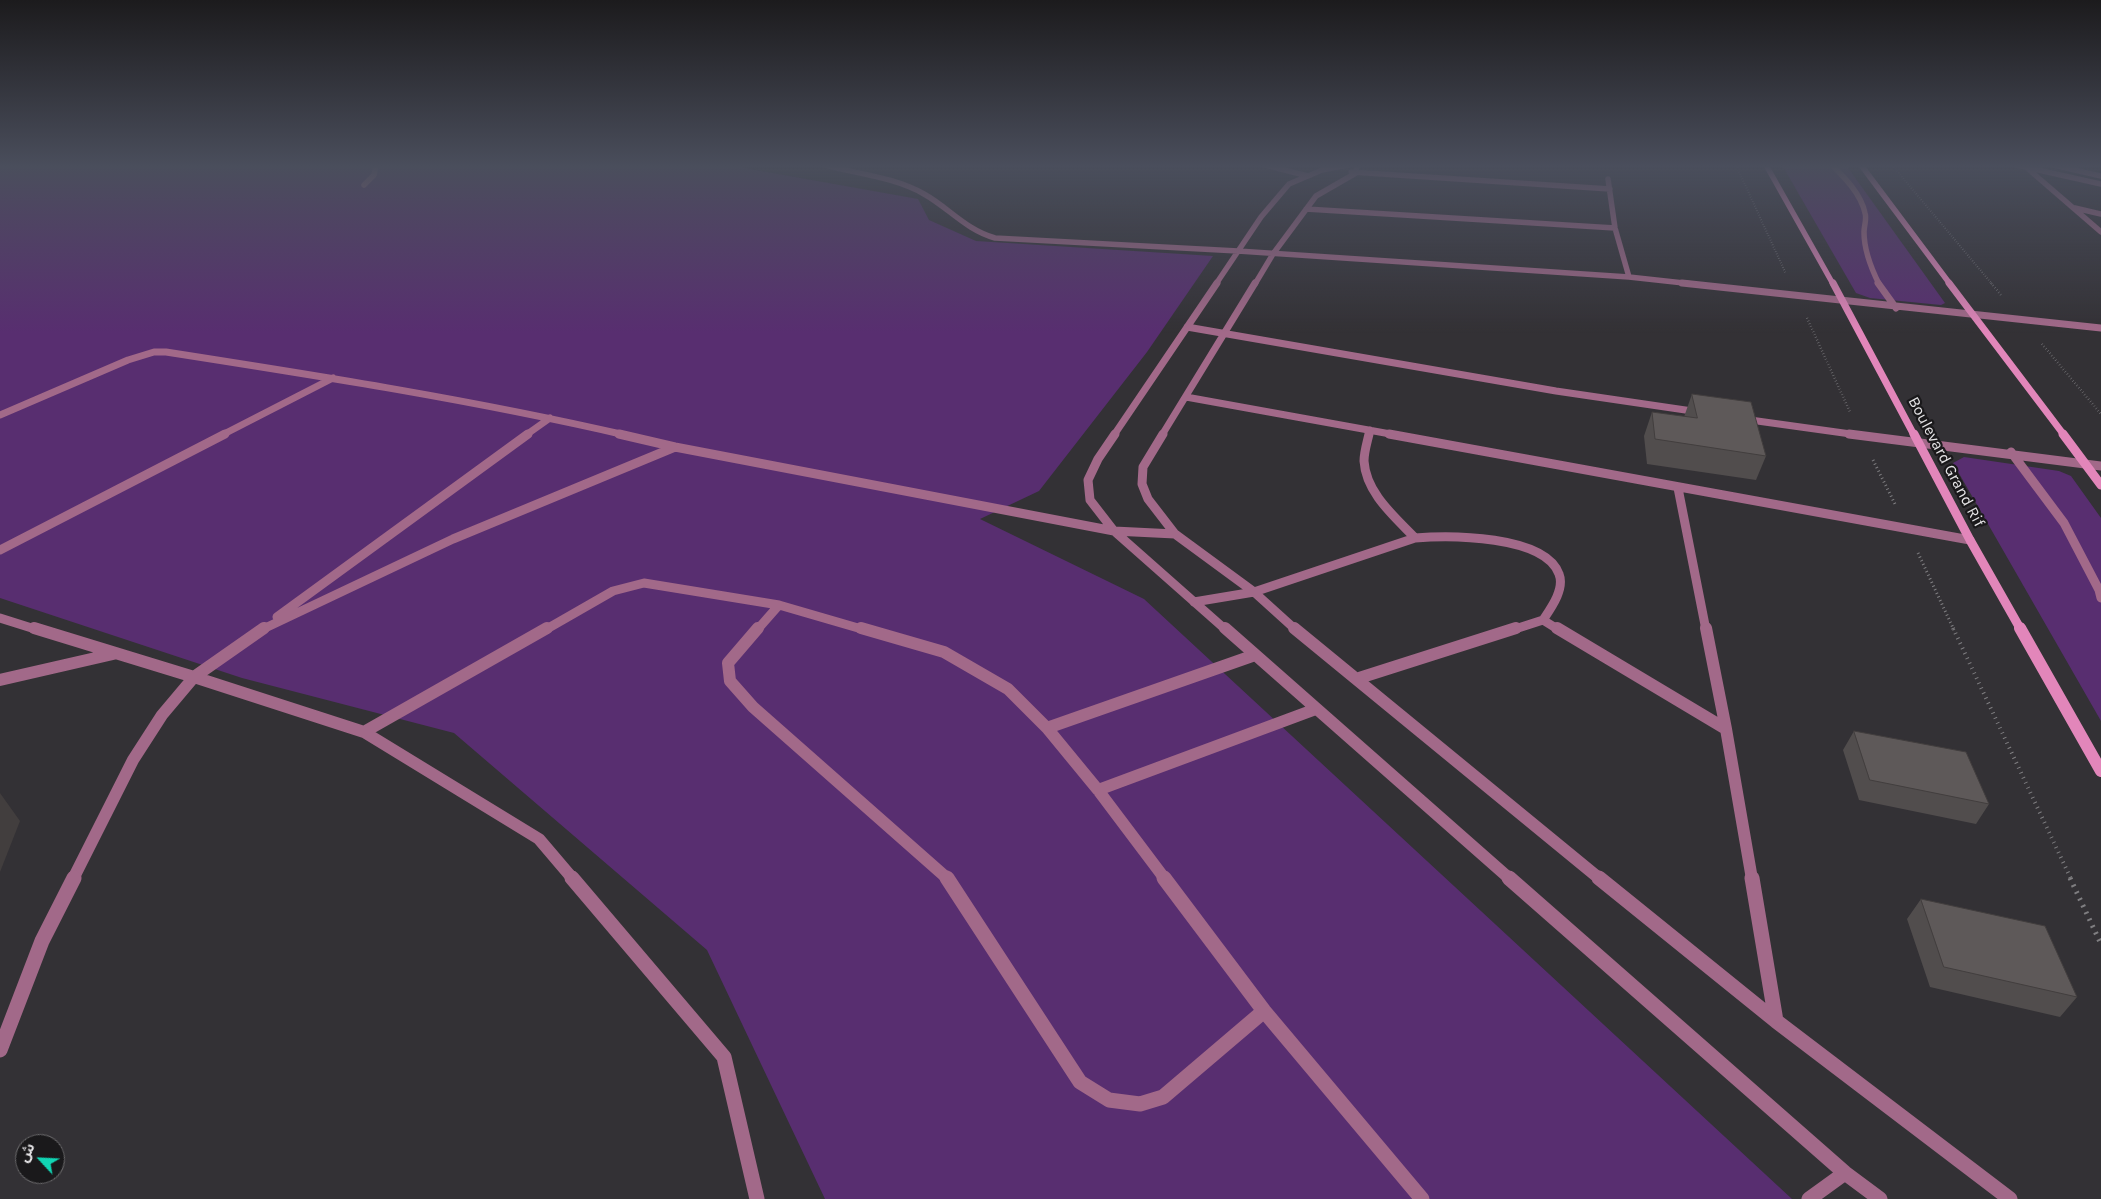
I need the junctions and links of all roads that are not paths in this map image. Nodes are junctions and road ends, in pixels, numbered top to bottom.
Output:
1 (959, 221) edge
2 (1258, 221) edge
3 (1297, 221) edge
4 (1501, 221) edge
5 (1615, 221) edge
6 (1797, 221) edge
7 (1865, 221) edge
8 (1902, 221) edge
9 (2088, 221) edge
10 (1616, 228) junction
11 (2101, 232) edge
12 (1238, 252) junction
13 (1273, 254) junction
14 (1629, 277) junction
15 (1842, 299) junction
16 (1896, 308) junction
17 (1971, 314) junction
18 (1187, 327) junction
19 (2101, 328) edge
20 (1224, 333) junction
21 (333, 378) junction
22 (1186, 397) junction
23 (1703, 413) edge
24 (0, 414) edge
25 (1732, 417) edge
26 (550, 418) junction
27 (1370, 430) junction
28 (1920, 444) junction
29 (675, 447) junction
30 (2011, 452) junction
31 (2084, 464) junction
32 (2101, 466) edge
33 (2101, 485) edge
34 (1678, 488) junction
35 (1114, 531) junction
36 (1175, 534) junction
37 (1415, 538) junction
38 (1970, 540) junction
39 (0, 550) edge
40 (1254, 592) junction
41 (2101, 598) edge
42 (1194, 602) junction
43 (779, 605) junction
44 (0, 618) edge
45 (1543, 620) junction
46 (256, 632) junction
47 (114, 654) junction
48 (1255, 655) junction
49 (194, 677) junction
50 (1356, 679) junction
51 (0, 680) edge
52 (1316, 709) junction
53 (1047, 728) junction
54 (1726, 729) junction
55 (364, 732) junction
56 (2101, 771) edge
57 (1098, 790) junction
58 (1264, 1011) junction
59 (1776, 1021) junction
60 (0, 1050) edge
61 (1845, 1173) junction
62 (757, 1199) edge
63 (1422, 1199) edge
64 (1809, 1199) edge
65 (1880, 1199) edge
66 (2010, 1199) edge

1 - 12 street
2 - 12 street
3 - 13 street
4 - 10 street
5 - 10 street
6 - 15 street, Boulevard Grand Rif
7 - 16 street
8 - 17 street
9 - 11 street
10 - 14 street
12 - 13 street
12 - 18 street
13 - 14 street
13 - 20 street
14 - 15 street
15 - 16 street
15 - 28 street, Boulevard Grand Rif
16 - 17 street
17 - 19 street
17 - 31 street
18 - 20 street
18 - 35 street
20 - 22 street
20 - 23 street
21 - 24 street
21 - 26 street
21 - 39 street
22 - 27 street
22 - 36 street
25 - 28 street
26 - 29 street
26 - 46 street
27 - 34 street
27 - 37 street
28 - 30 street
28 - 38 street, Boulevard Grand Rif
29 - 35 street
29 - 46 street
30 - 31 street
30 - 41 street
31 - 32 street
31 - 33 street
34 - 38 street
34 - 54 street
35 - 36 street
35 - 42 street
36 - 40 street
37 - 40 street
37 - 45 street
38 - 56 street, Boulevard Grand Rif
40 - 42 street
40 - 50 street
42 - 48 street
43 - 53 street
43 - 55 street
43 - 58 street
44 - 47 street
45 - 50 street
45 - 54 street
46 - 49 street
47 - 49 street
47 - 51 street
48 - 52 street
48 - 53 street
49 - 55 street
49 - 60 street
50 - 59 street
52 - 57 street
52 - 61 street
53 - 57 street
54 - 59 street
55 - 62 street
57 - 58 street
58 - 63 street
59 - 66 street
61 - 64 street
61 - 65 street

